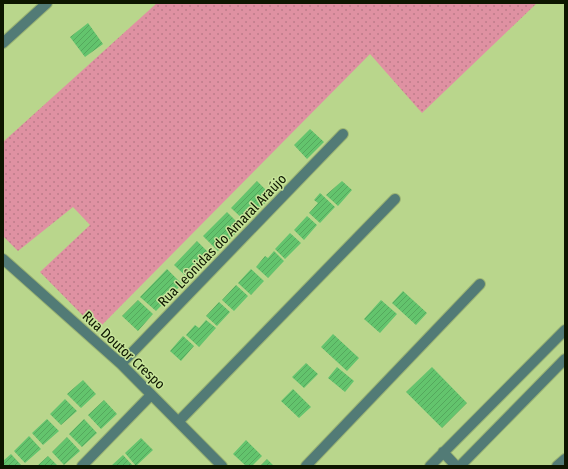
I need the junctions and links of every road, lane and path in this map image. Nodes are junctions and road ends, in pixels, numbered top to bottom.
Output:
1 (47, 3) edge
2 (3, 44) edge
3 (343, 134) dead end
4 (395, 199) dead end
5 (3, 259) edge
6 (480, 284) dead end
7 (565, 330) edge
8 (565, 359) edge
9 (121, 364) junction
10 (151, 395) junction
11 (178, 421) junction
12 (443, 452) junction
13 (565, 459) edge
14 (82, 466) edge
15 (222, 466) edge
16 (306, 466) edge
17 (430, 466) edge
18 (456, 466) edge
19 (460, 466) edge
20 (557, 466) edge

1 - 2 street
3 - 9 street, Rua Leônidas do Amaral Araújo
4 - 11 street
5 - 9 street, Rua Doutor Crespo
6 - 16 street
7 - 12 street
8 - 19 street
9 - 10 street, Rua Doutor Crespo
10 - 11 street, Rua Doutor Crespo
10 - 14 street
11 - 15 street, Rua Doutor Crespo
12 - 17 street
12 - 18 street
13 - 20 street

